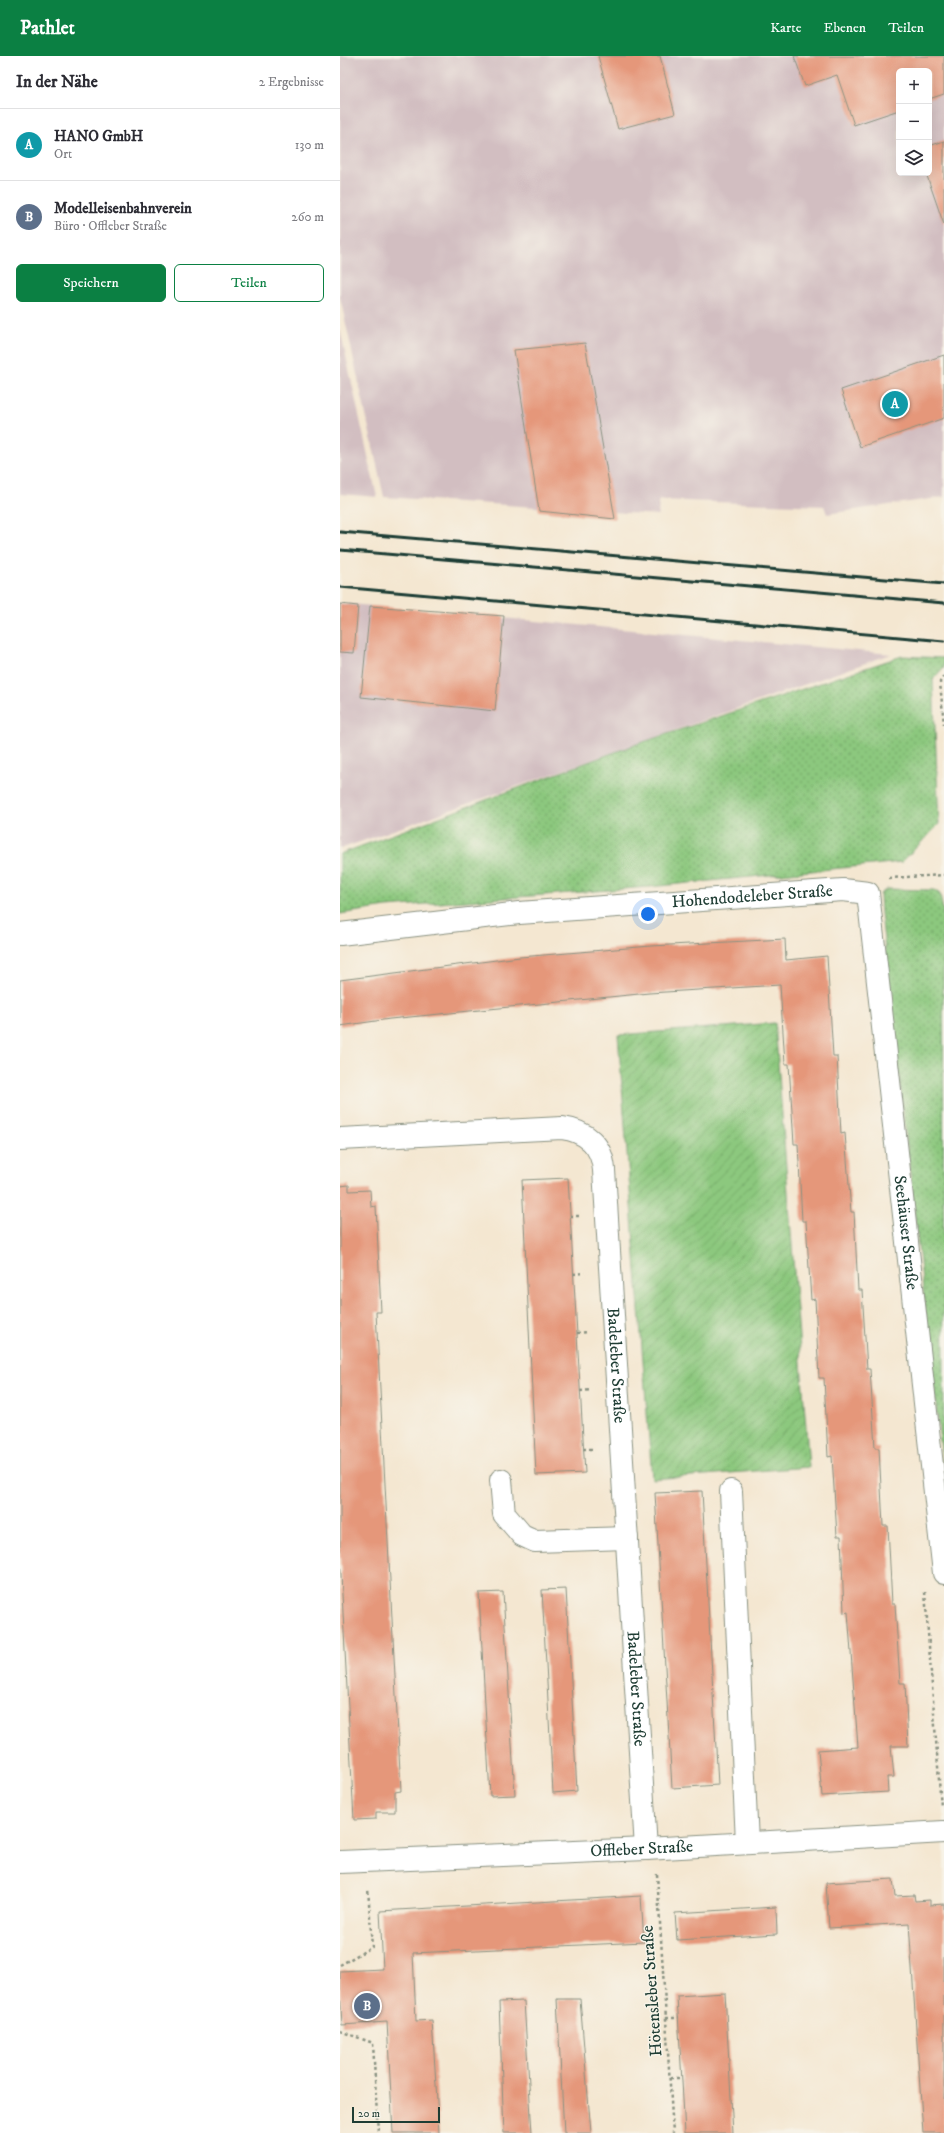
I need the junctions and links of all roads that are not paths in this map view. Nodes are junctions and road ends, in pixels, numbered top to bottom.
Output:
1 (868, 893) joint
2 (340, 934) edge
3 (340, 1140) edge
4 (501, 1480) dead end
5 (731, 1491) dead end
6 (627, 1538) junction
7 (944, 1573) edge
8 (944, 1832) edge
9 (746, 1843) junction
10 (651, 1848) junction
11 (340, 1862) edge

1 - 2 street, Hohendodeleber Straße
1 - 7 street, Seehäuser Straße
3 - 6 street, Badeleber Straße
4 - 6 street
5 - 9 street
6 - 10 street, Badeleber Straße
8 - 9 street, Offleber Straße
9 - 10 street, Offleber Straße
10 - 11 street, Offleber Straße

